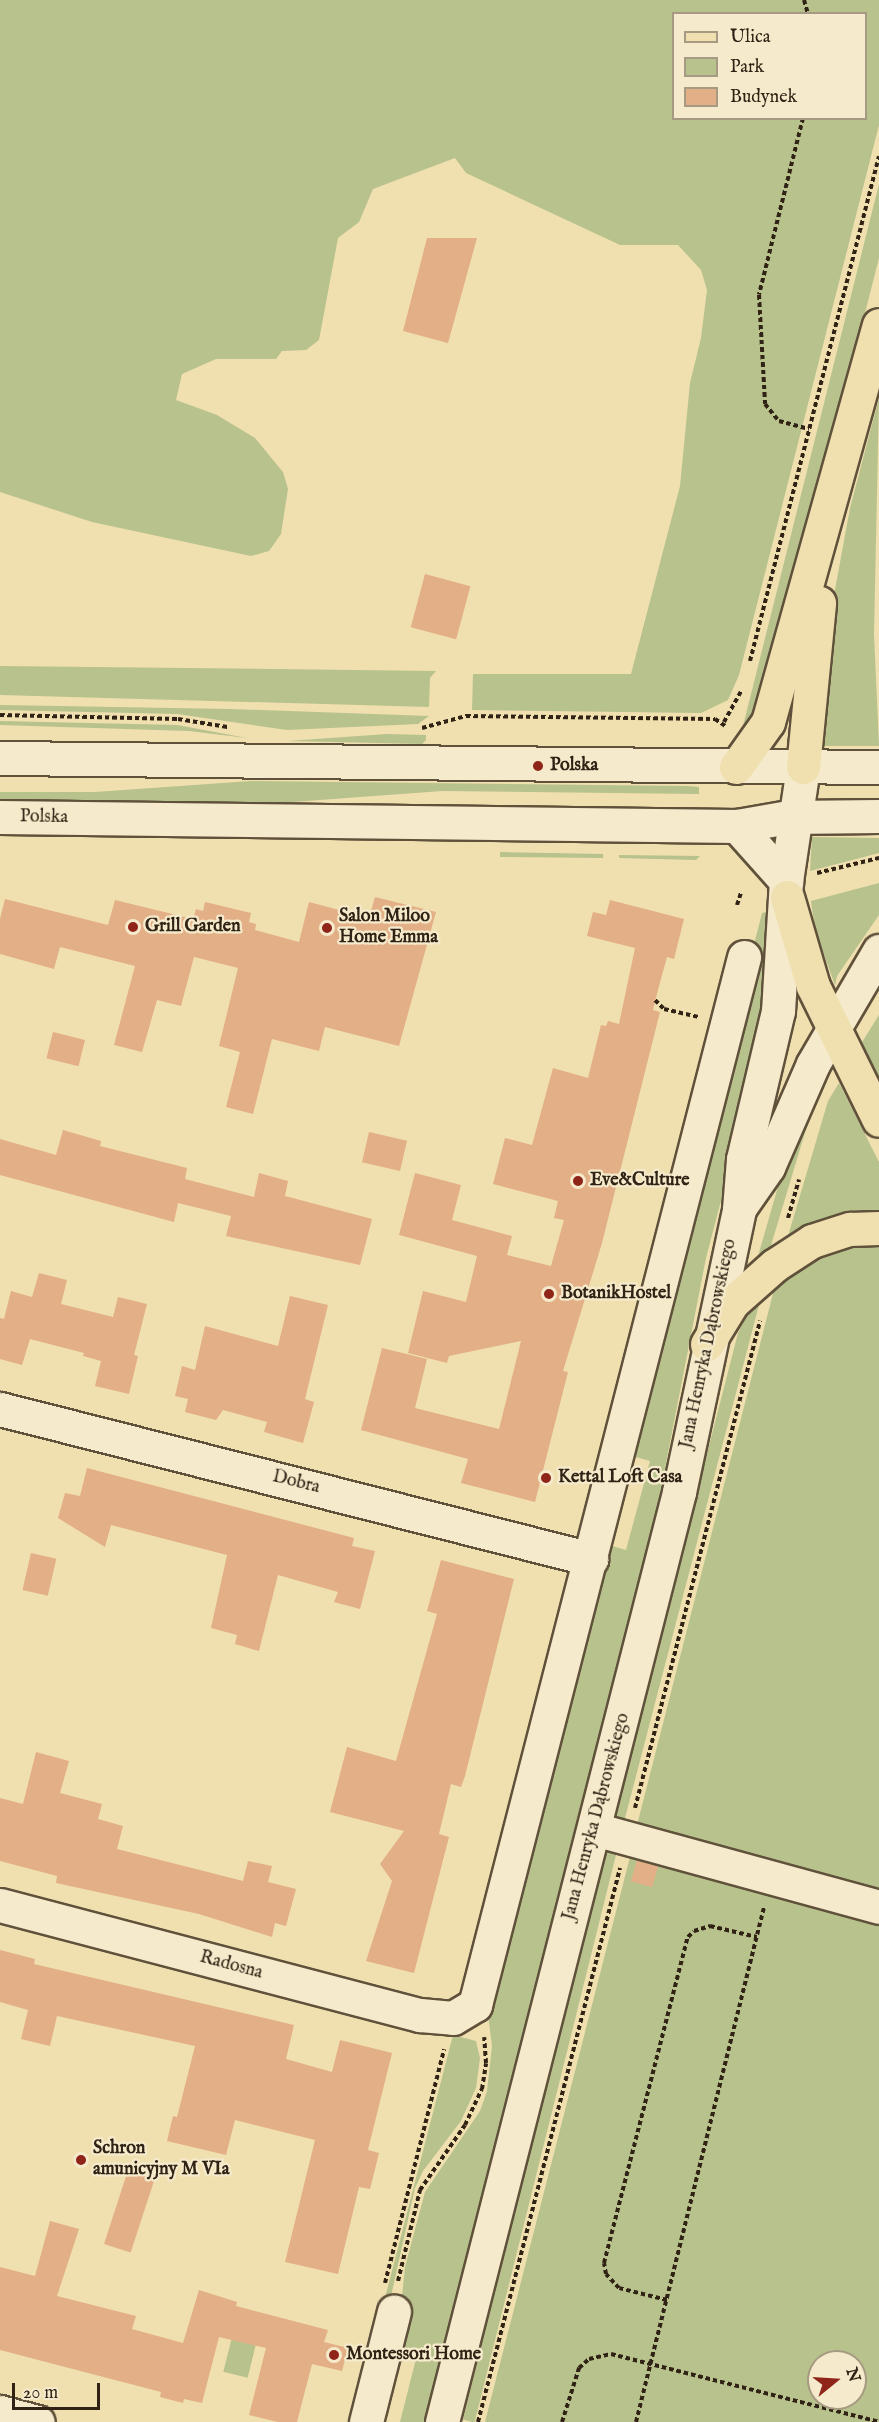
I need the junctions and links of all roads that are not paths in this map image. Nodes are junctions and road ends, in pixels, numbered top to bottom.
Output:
1 (879, 325) edge
2 (848, 445) junction
3 (734, 751) junction
4 (0, 758) edge
5 (803, 767) junction
6 (879, 767) edge
7 (879, 816) edge
8 (0, 817) edge
9 (797, 817) junction
10 (736, 826) junction
11 (793, 885) junction
12 (879, 951) edge
13 (744, 957) dead end
14 (832, 1027) junction
15 (879, 1120) edge
16 (739, 1209) junction
17 (879, 1228) edge
18 (707, 1344) junction
19 (0, 1408) edge
20 (591, 1559) junction
21 (594, 1829) junction
22 (0, 1905) edge
23 (879, 1907) edge
24 (389, 2298) road end
25 (0, 2412) edge
26 (38, 2422) edge
27 (366, 2422) edge
28 (442, 2422) edge

1 - 2 main road
2 - 3 main road
2 - 5 main road
3 - 4 street
3 - 5 street
5 - 6 street
5 - 9 street, Jana Henryka Dąbrowskiego
7 - 9 street, Polska
8 - 10 street, Polska
9 - 10 street, Polska
9 - 11 street, Jana Henryka Dąbrowskiego
10 - 11 street
11 - 14 main road
11 - 16 street, Jana Henryka Dąbrowskiego
12 - 14 street, Jana Henryka Dąbrowskiego
13 - 20 street
14 - 15 main road
14 - 16 street, Jana Henryka Dąbrowskiego
16 - 18 street, Jana Henryka Dąbrowskiego
17 - 18 main road
18 - 21 street, Jana Henryka Dąbrowskiego
19 - 20 street, Dobra
20 - 22 street, Radosna
21 - 23 street
21 - 28 street, Jana Henryka Dąbrowskiego
24 - 27 street
25 - 26 street

